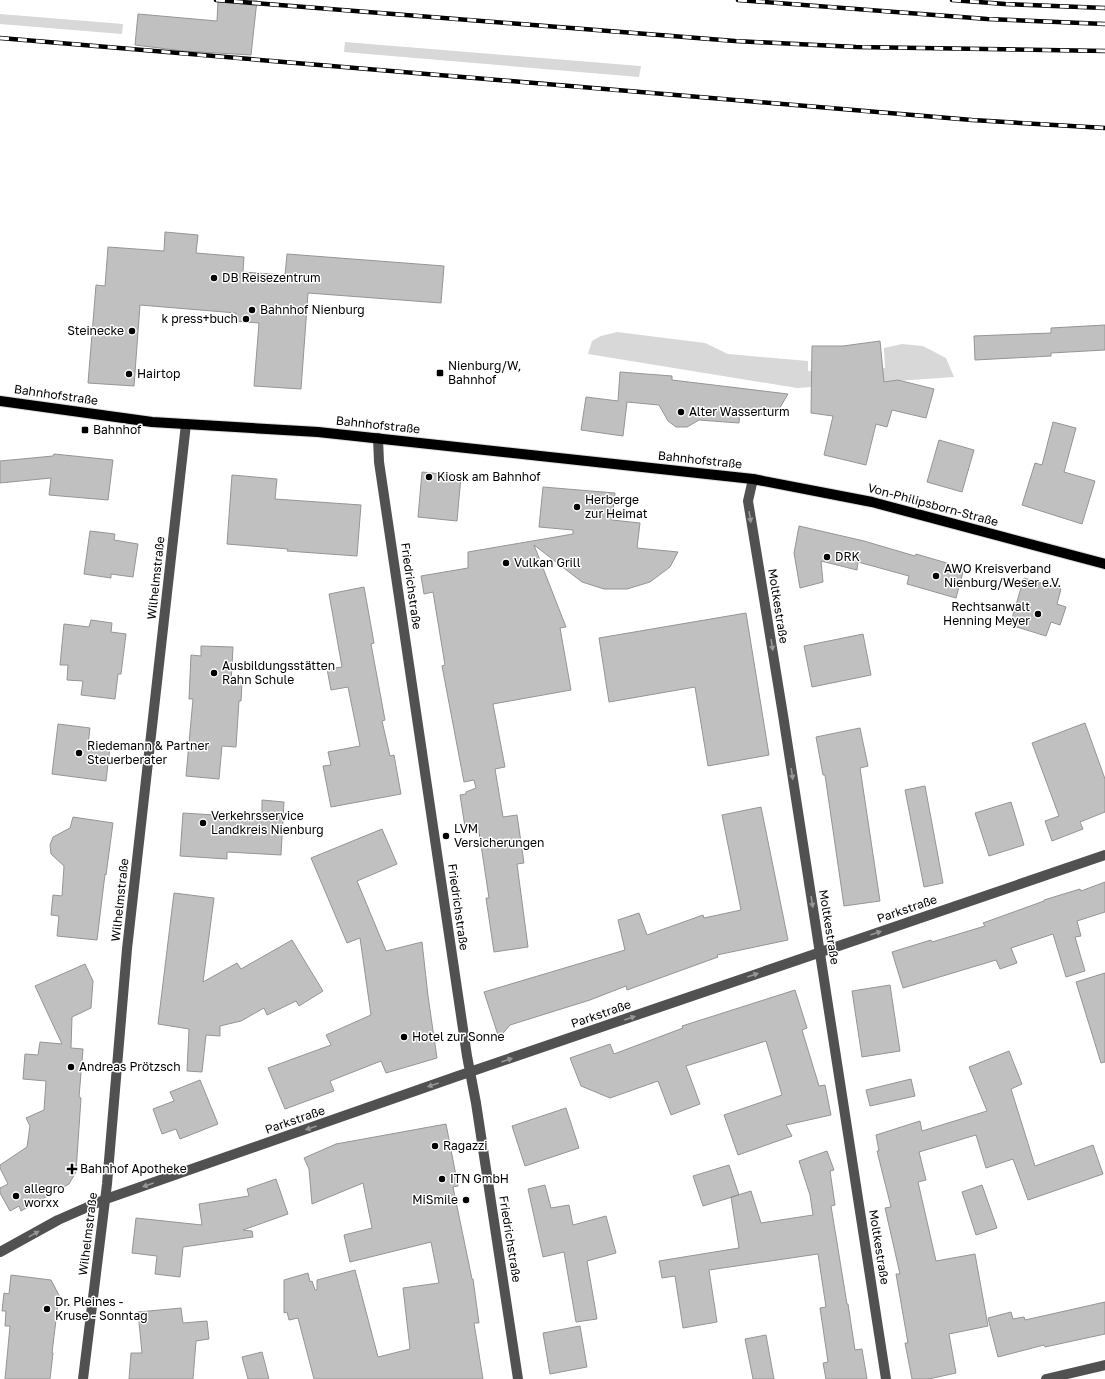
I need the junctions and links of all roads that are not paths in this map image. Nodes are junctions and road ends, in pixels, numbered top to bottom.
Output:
1 (0, 401) edge
2 (186, 424) junction
3 (378, 438) junction
4 (753, 479) junction
5 (1105, 564) edge
6 (1105, 855) edge
7 (819, 952) junction
8 (470, 1073) junction
9 (106, 1200) junction
10 (0, 1252) edge
11 (1105, 1365) edge
12 (82, 1379) edge
13 (518, 1379) edge
14 (886, 1379) edge
15 (1046, 1379) edge

1 - 2 main road, Bahnhofstraße
2 - 3 main road, Bahnhofstraße
2 - 9 street, Wilhelmstraße
3 - 4 main road, Bahnhofstraße
3 - 8 street, Friedrichstraße
4 - 5 main road, Von-Philipsborn-Straße
4 -> 7 street, Moltkestraße
7 -> 6 street, Parkstraße
8 -> 7 street, Parkstraße
7 - 14 street, Moltkestraße
8 -> 9 street, Parkstraße
8 - 13 street, Friedrichstraße
10 -> 9 street, Parkstraße
9 - 12 street, Wilhelmstraße
11 - 15 street

